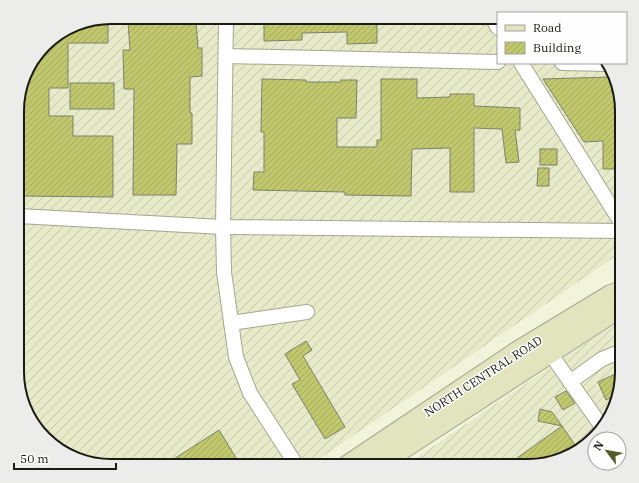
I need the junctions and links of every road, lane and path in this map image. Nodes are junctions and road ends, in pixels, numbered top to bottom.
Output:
1 (226, 24) edge
2 (226, 56) junction
3 (497, 62) edge
4 (522, 64) edge
5 (615, 213) edge
6 (24, 216) edge
7 (223, 227) junction
8 (615, 231) edge
9 (615, 294) edge
10 (615, 311) edge
11 (307, 312) dead end
12 (231, 323) junction
13 (550, 353) junction
14 (615, 354) edge
15 (570, 382) junction
16 (598, 422) edge
17 (292, 459) edge
18 (357, 459) edge
19 (387, 459) edge

1 - 2 street
2 - 3 street
2 - 7 street
4 - 5 street
6 - 7 street
7 - 8 street
7 - 12 street
9 - 18 main road, NORTH CENTRAL ROAD
10 - 13 main road, NORTH CENTRAL ROAD
11 - 12 street
12 - 17 street
13 - 15 street
13 - 19 main road, NORTH CENTRAL ROAD
14 - 15 street
15 - 16 street

